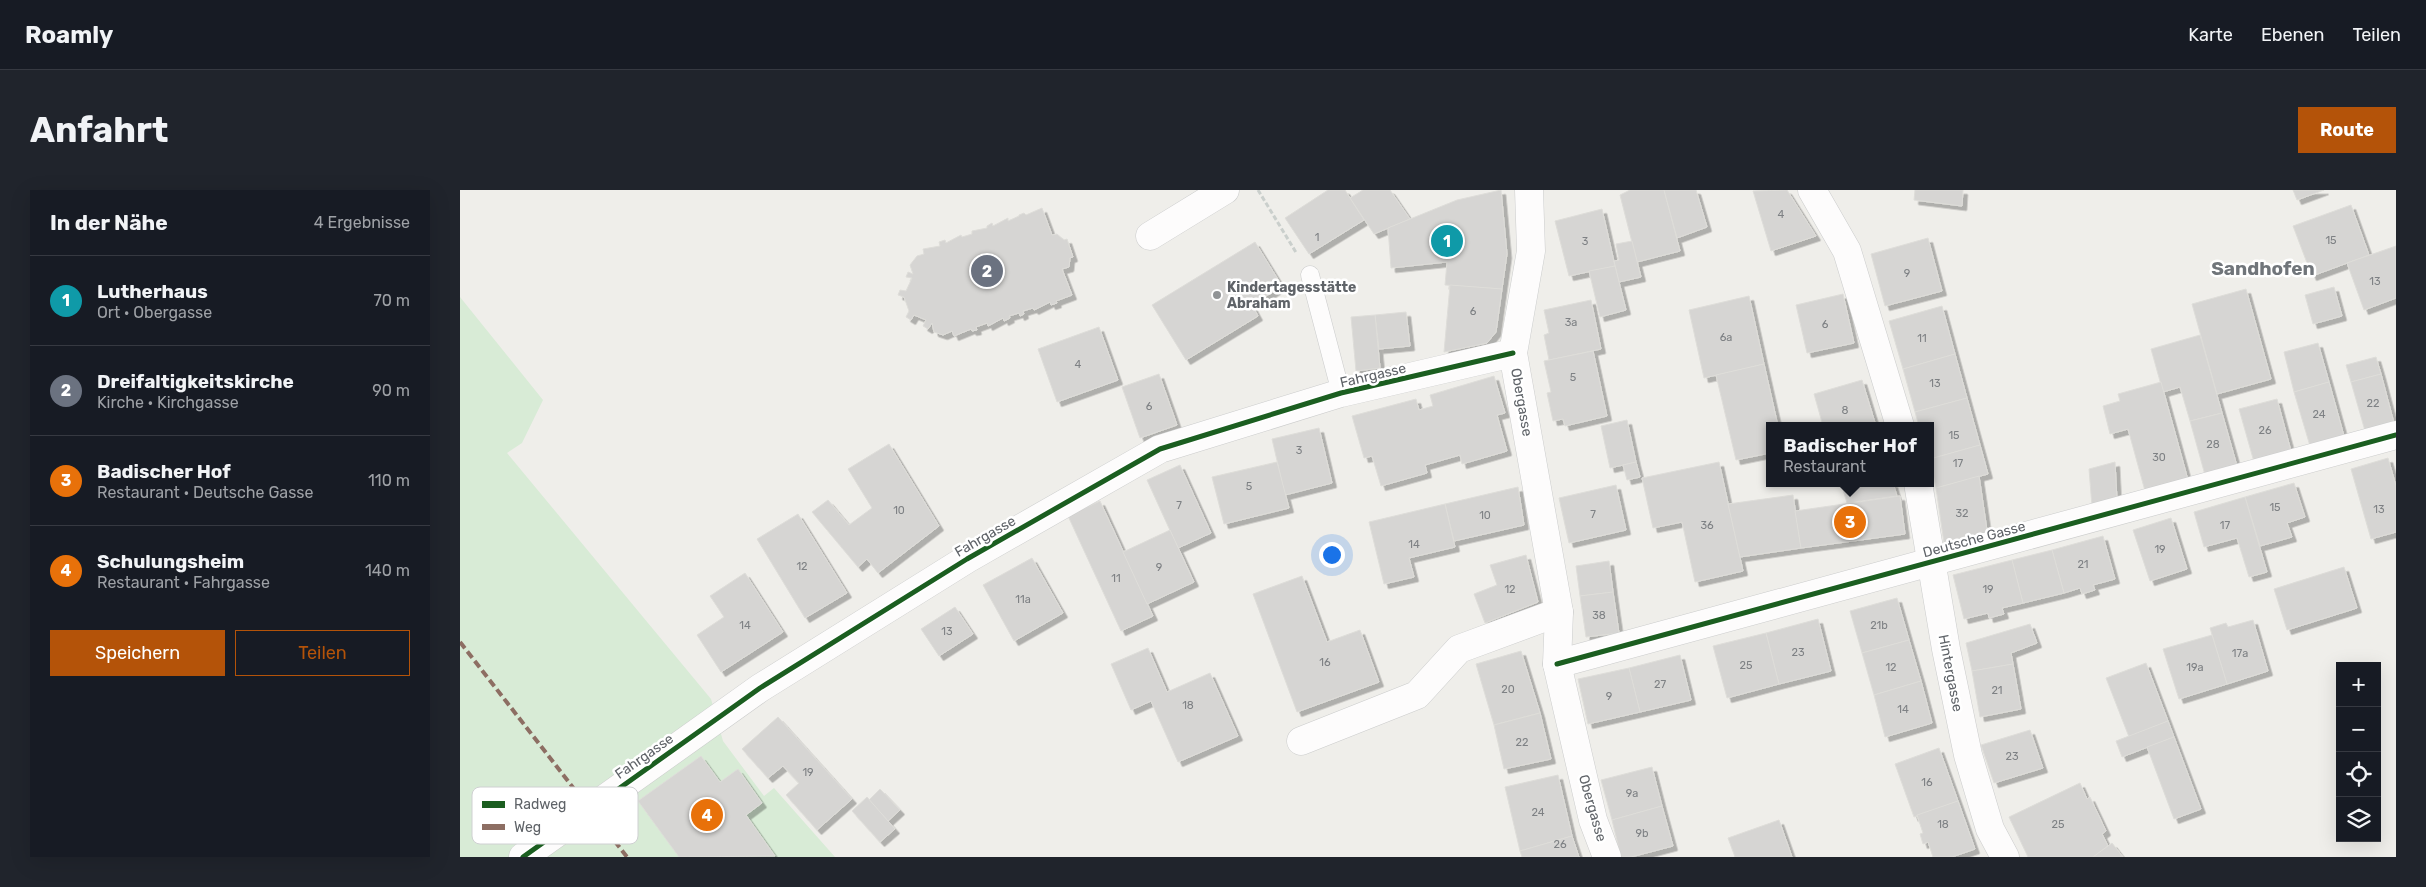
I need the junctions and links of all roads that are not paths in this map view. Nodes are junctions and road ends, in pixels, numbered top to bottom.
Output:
1 (1225, 190) edge
2 (1812, 190) edge
3 (1534, 191) edge
4 (1150, 236) dead end
5 (1310, 275) road end
6 (1513, 353) junction
7 (1341, 393) junction
8 (1899, 422) edge
9 (2396, 435) edge
10 (1919, 487) edge
11 (1931, 562) junction
12 (1559, 612) junction
13 (1557, 664) junction
14 (1301, 741) dead end
15 (622, 787) edge
16 (542, 844) edge
17 (524, 857) edge
18 (1607, 857) edge
19 (2005, 857) edge

1 - 4 street
2 - 8 street
3 - 6 street, Obergasse
5 - 7 lane
6 - 7 street, Fahrgasse
6 - 12 street, Obergasse
7 - 15 street, Fahrgasse
9 - 11 street, Deutsche Gasse
10 - 11 street, Hintergasse
11 - 13 street, Deutsche Gasse
11 - 19 street, Hintergasse
12 - 13 street, Obergasse
12 - 14 street
13 - 18 street, Obergasse
16 - 17 street, Fahrgasse

